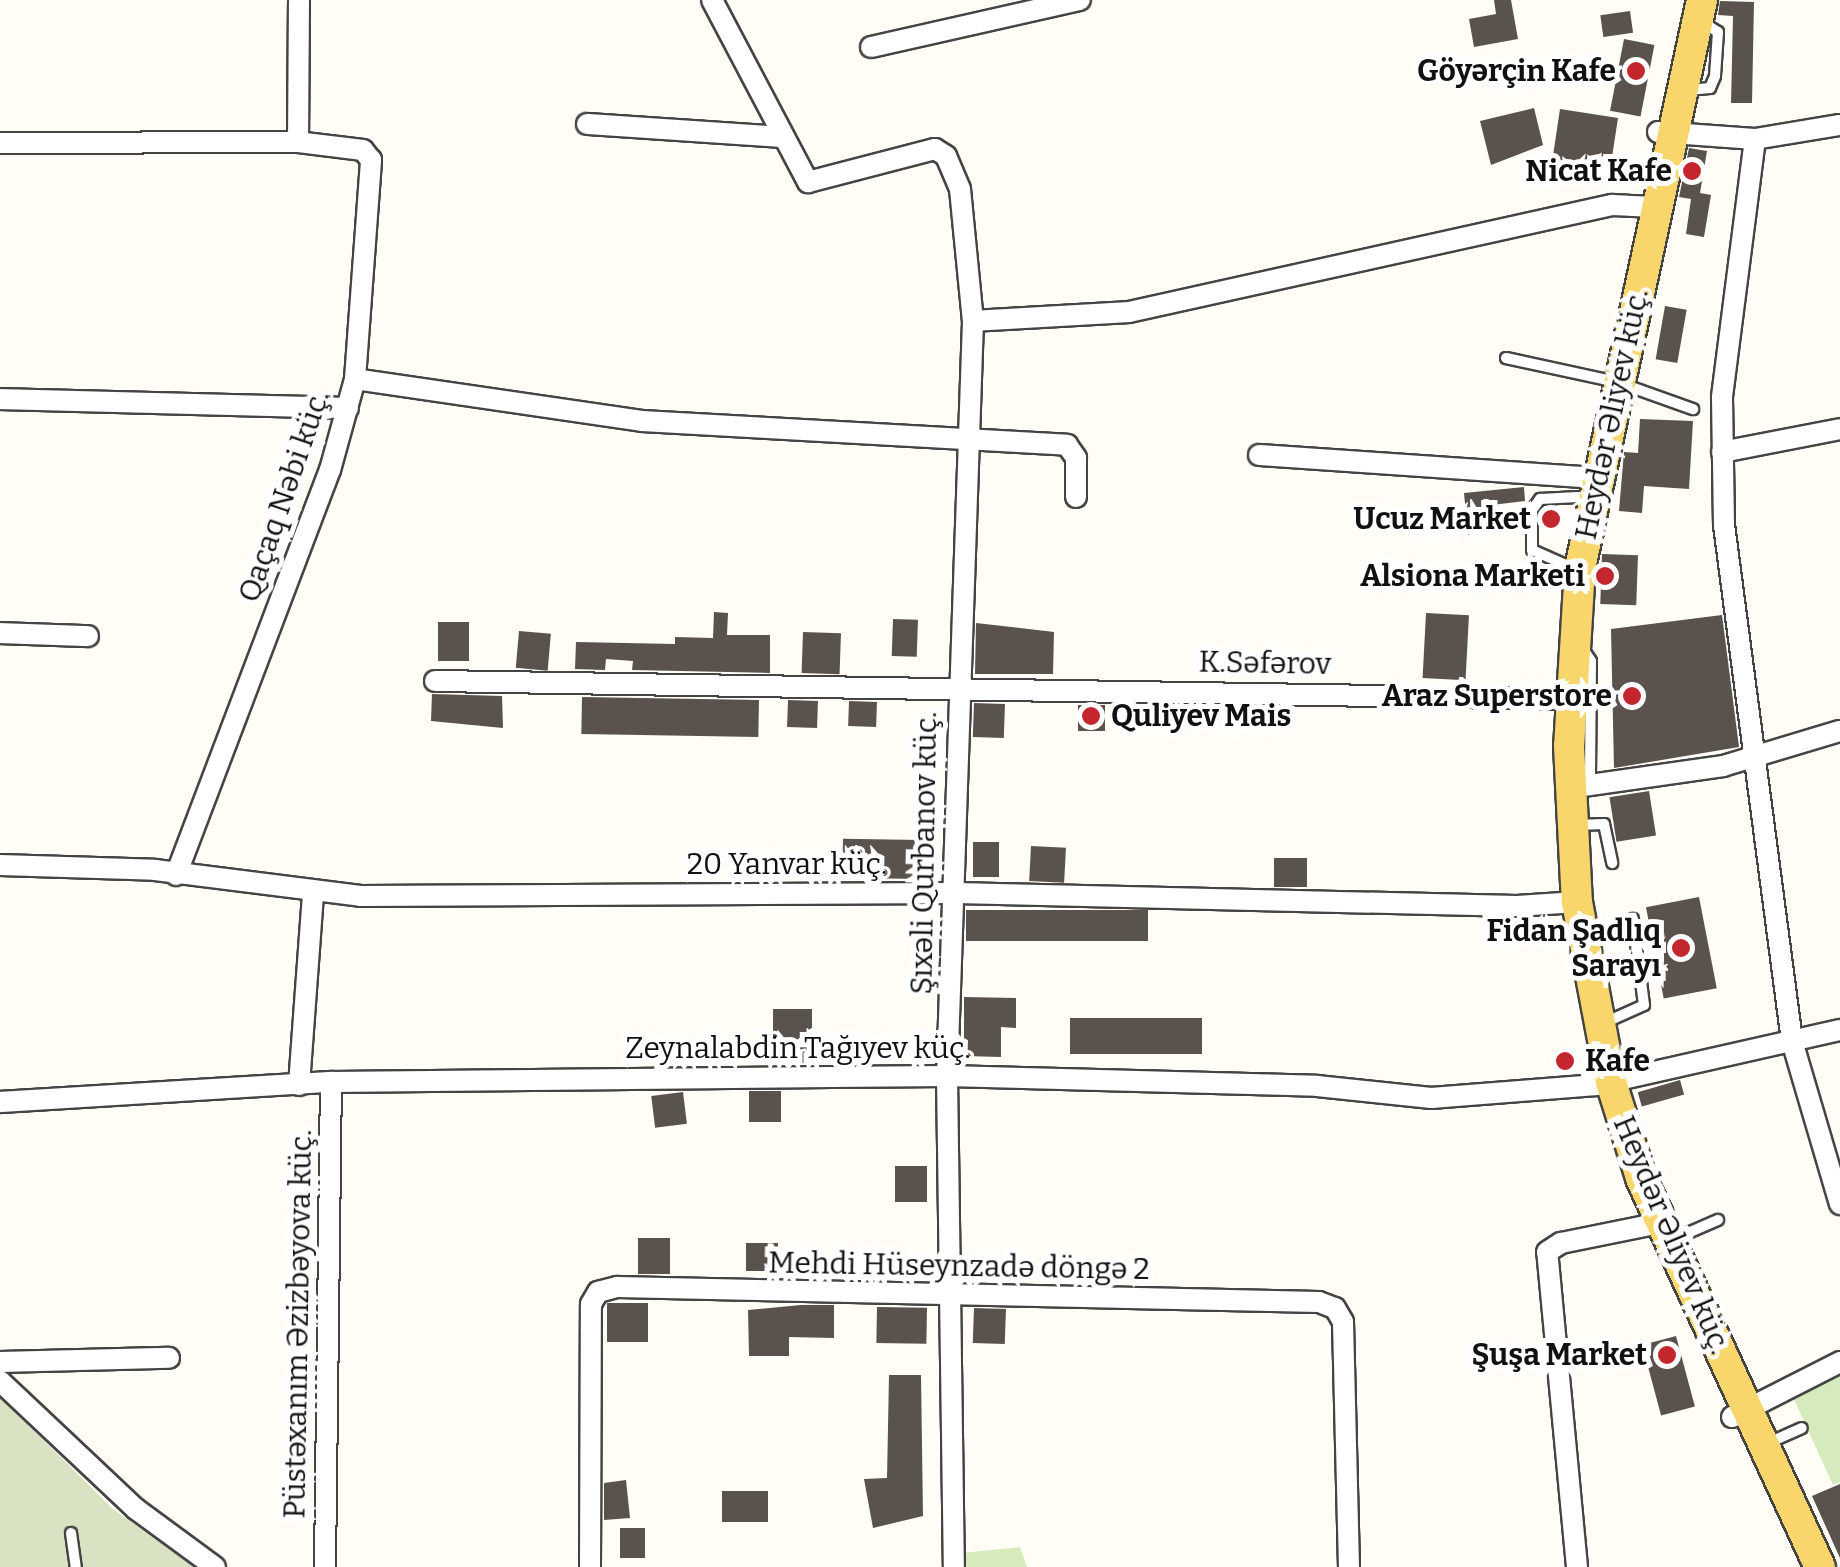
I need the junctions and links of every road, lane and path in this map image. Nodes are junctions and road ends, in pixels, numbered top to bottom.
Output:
1 (299, 0) edge
2 (712, 0) edge
3 (1080, 0) edge
4 (1696, 7) edge
5 (871, 48) dead end
6 (587, 124) dead end
7 (1840, 124) edge
8 (1665, 133) junction
9 (784, 137) junction
10 (1755, 139) junction
11 (298, 142) junction
12 (0, 143) edge
13 (1649, 205) junction
14 (972, 320) junction
15 (1506, 358) dead end
16 (354, 379) junction
17 (1609, 380) junction
18 (0, 399) edge
19 (348, 408) junction
20 (1692, 409) dead end
21 (1840, 429) edge
22 (966, 439) junction
23 (1722, 452) junction
24 (1259, 455) dead end
25 (1585, 483) junction
26 (1076, 496) dead end
27 (1566, 565) junction
28 (0, 633) edge
29 (88, 636) dead end
30 (1573, 639) junction
31 (435, 682) dead end
32 (958, 686) junction
33 (1562, 699) junction
34 (1840, 731) edge
35 (1756, 758) junction
36 (1580, 787) junction
37 (1572, 826) junction
38 (1612, 863) dead end
39 (0, 865) edge
40 (176, 875) junction
41 (314, 893) junction
42 (956, 893) junction
43 (1569, 903) junction
44 (1633, 919) dead end
45 (1598, 1026) junction
46 (1840, 1030) edge
47 (1792, 1041) junction
48 (948, 1076) junction
49 (331, 1082) junction
50 (1604, 1083) junction
51 (299, 1084) junction
52 (0, 1102) edge
53 (1840, 1204) edge
54 (1718, 1220) dead end
55 (1658, 1230) junction
56 (948, 1298) junction
57 (169, 1358) dead end
58 (0, 1362) edge
59 (1840, 1362) edge
60 (0, 1381) edge
61 (1739, 1414) junction
62 (1802, 1428) dead end
63 (1763, 1445) junction
64 (70, 1533) dead end
65 (76, 1567) edge
66 (215, 1567) edge
67 (325, 1567) edge
68 (590, 1567) edge
69 (954, 1567) edge
70 (1349, 1567) edge
71 (1577, 1567) edge
72 (1802, 1567) edge
73 (1820, 1567) edge

1 - 11 street
2 - 9 street
3 - 5 street
4 - 8 main road, Heydər Əliyev küç.
4 - 8 main road, Heydər Əliyev küç.
6 - 9 street
7 - 10 street
8 - 10 street
8 - 13 main road, Heydər Əliyev küç.
9 - 14 street, Şıxəli Qurbanov küç.
10 - 23 street
11 - 12 street
11 - 16 street, Qaçaq Nəbi küç.
13 - 14 street
13 - 17 main road, Heydər Əliyev küç.
14 - 22 street, Şıxəli Qurbanov küç.
15 - 17 lane
16 - 19 street, Qaçaq Nəbi küç.
16 - 22 street
17 - 20 lane
17 - 25 main road, Heydər Əliyev küç.
18 - 19 street
19 - 40 street, Qaçaq Nəbi küç.
21 - 23 street
22 - 26 street
22 - 32 street, Şıxəli Qurbanov küç.
23 - 35 street
24 - 25 street
25 - 27 main road, Heydər Əliyev küç.
25 - 27 lane
25 - 30 main road, Heydər Əliyev küç.
27 - 33 main road, Heydər Əliyev küç.
28 - 29 street
30 - 33 main road, Heydər Əliyev küç.
30 - 36 lane
31 - 32 street, K.Səfərov
32 - 33 street, K.Səfərov
32 - 42 street, Şıxəli Qurbanov küç.
33 - 36 main road, Heydər Əliyev küç.
33 - 43 main road, Heydər Əliyev küç.
34 - 35 street
35 - 36 street
35 - 47 street
36 - 37 main road, Heydər Əliyev küç.
37 - 38 lane
37 - 43 main road, Heydər Əliyev küç.
39 - 40 street, 20 Yanvar küç.
40 - 41 street, 20 Yanvar küç.
41 - 42 street, 20 Yanvar küç.
41 - 51 street
42 - 43 street, 20 Yanvar küç.
42 - 48 street, Şıxəli Qurbanov küç.
43 - 45 main road, Heydər Əliyev küç.
43 - 50 main road, Heydər Əliyev küç.
44 - 45 lane
45 - 50 main road, Heydər Əliyev küç.
46 - 47 street, Zeynalabdin Tağıyev küç.
47 - 50 street, Zeynalabdin Tağıyev küç.
47 - 53 street
48 - 49 street, Zeynalabdin Tağıyev küç.
48 - 50 street, Zeynalabdin Tağıyev küç.
48 - 56 street, Şıxəli Qurbanov küç.
49 - 51 street, Zeynalabdin Tağıyev küç.
49 - 67 street, Püstəxanım Əzizbəyova küç.
50 - 55 main road, Heydər Əliyev küç.
51 - 52 street, Zeynalabdin Tağıyev küç.
54 - 55 lane
55 - 61 main road, Heydər Əliyev küç.
55 - 71 street
56 - 68 street, Mehdi Hüseynzadə döngə 2
56 - 69 street, Şıxəli Qurbanov küç.
56 - 70 street, Mehdi Hüseynzadə döngə 2
57 - 58 street
59 - 61 street
60 - 66 street
61 - 63 main road, Heydər Əliyev küç.
61 - 72 main road, Heydər Əliyev küç.
62 - 63 lane
63 - 73 main road, Heydər Əliyev küç.
64 - 65 lane

